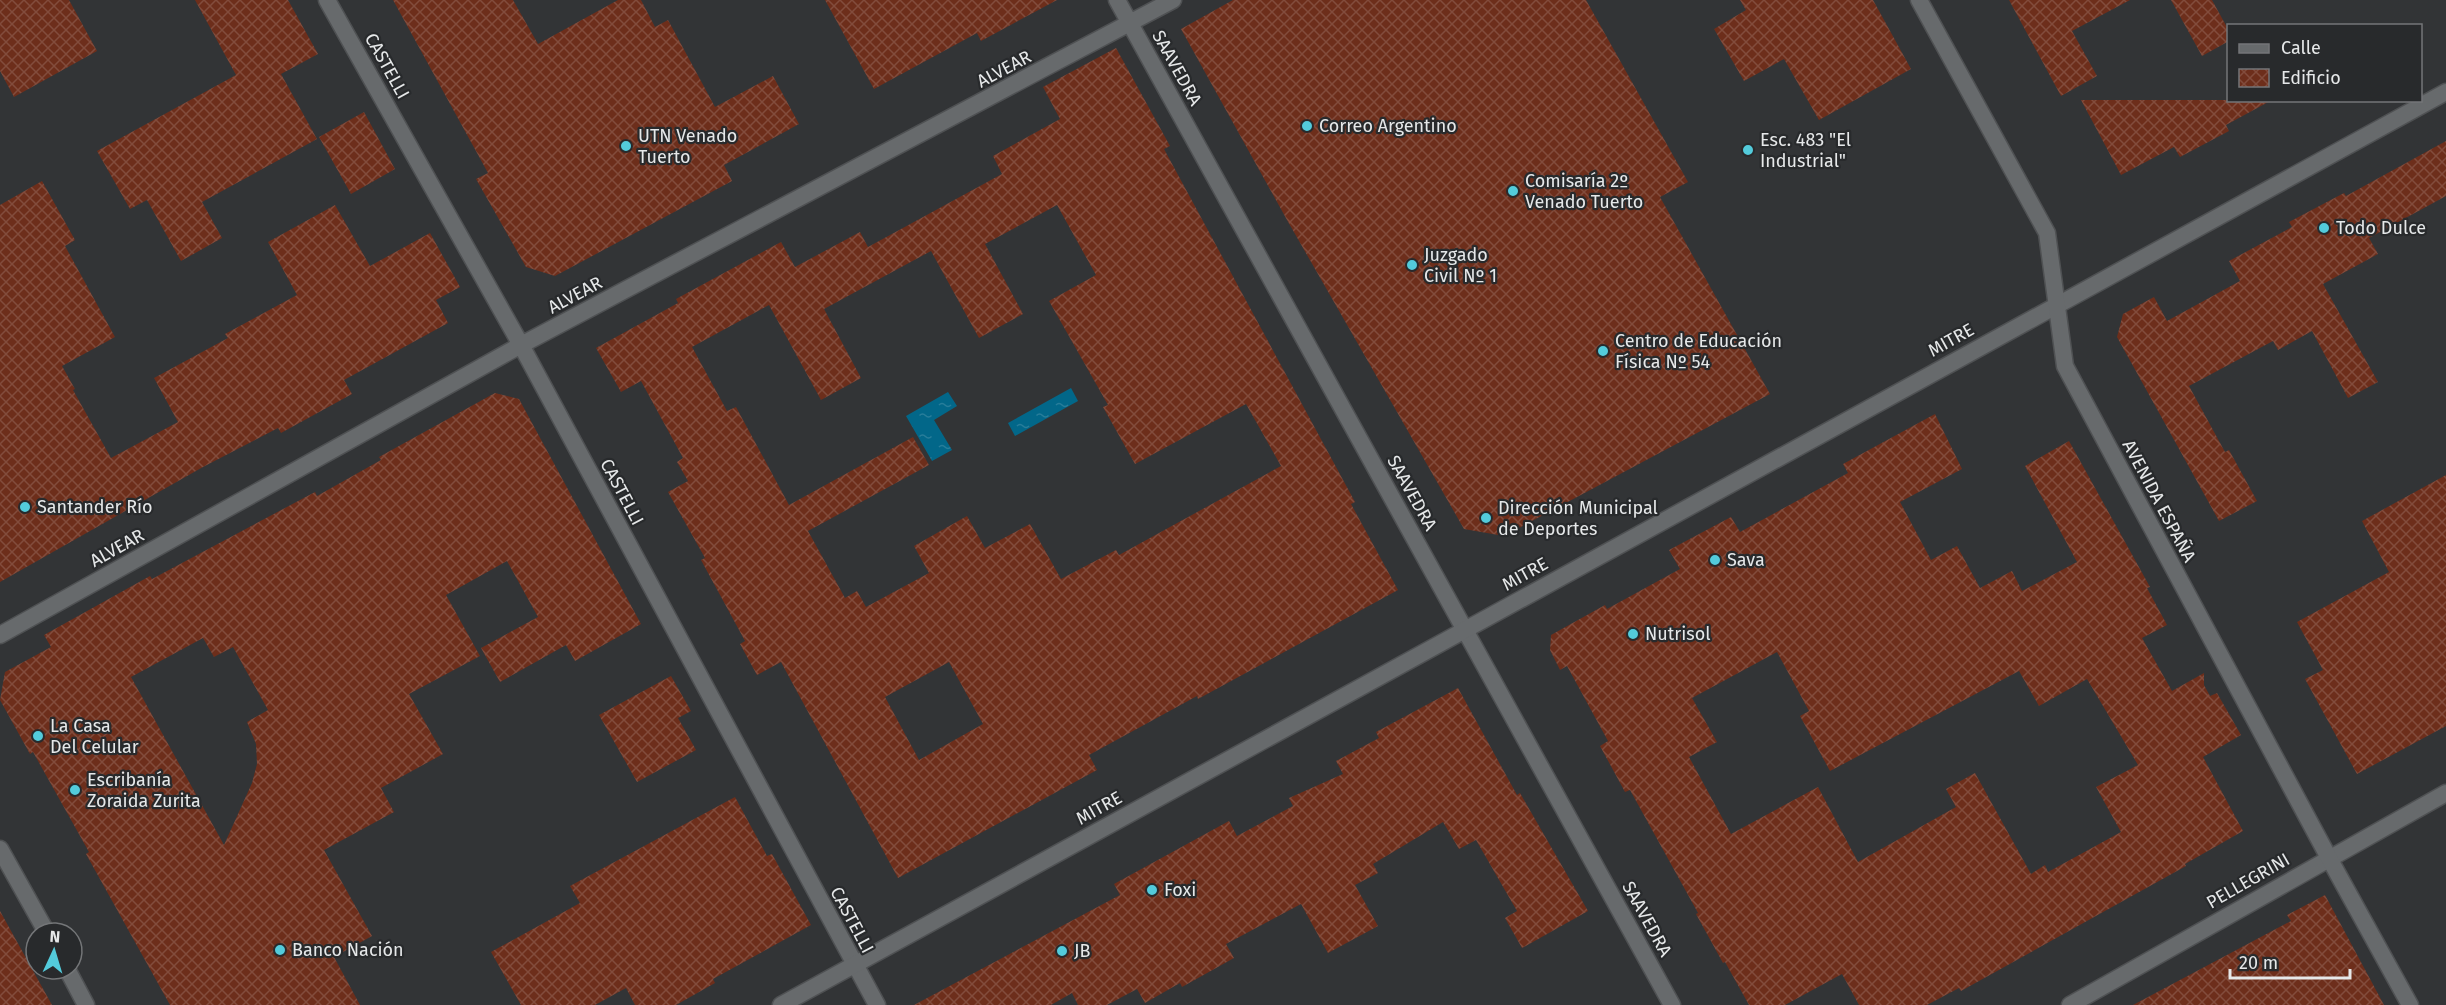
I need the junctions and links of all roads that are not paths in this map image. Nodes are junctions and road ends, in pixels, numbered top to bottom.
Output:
1 (327, 0) edge
2 (1117, 0) edge
3 (1173, 0) edge
4 (1919, 0) edge
5 (1131, 24) junction
6 (2446, 92) edge
7 (2055, 305) junction
8 (521, 345) junction
9 (1464, 629) junction
10 (0, 635) edge
11 (2446, 793) edge
12 (0, 849) edge
13 (2329, 858) junction
14 (40, 921) edge
15 (854, 964) junction
16 (73, 981) edge
17 (86, 1005) edge
18 (781, 1005) edge
19 (877, 1005) edge
20 (1672, 1005) edge
21 (2070, 1005) edge
22 (2410, 1005) edge

1 - 8 street, CASTELLI
2 - 5 street, SAAVEDRA
3 - 5 street, ALVEAR
4 - 7 street, AVENIDA ESPAÑA
5 - 8 street, ALVEAR
5 - 9 street, SAAVEDRA
6 - 7 street, MITRE
7 - 9 street, MITRE
7 - 13 street, AVENIDA ESPAÑA
8 - 10 street, ALVEAR
8 - 15 street, CASTELLI
9 - 15 street, MITRE
9 - 20 street, SAAVEDRA
11 - 13 street, PELLEGRINI
12 - 14 street
13 - 21 street, PELLEGRINI
13 - 22 street, AVENIDA ESPAÑA
15 - 18 street, MITRE
15 - 19 street, CASTELLI
16 - 17 street

